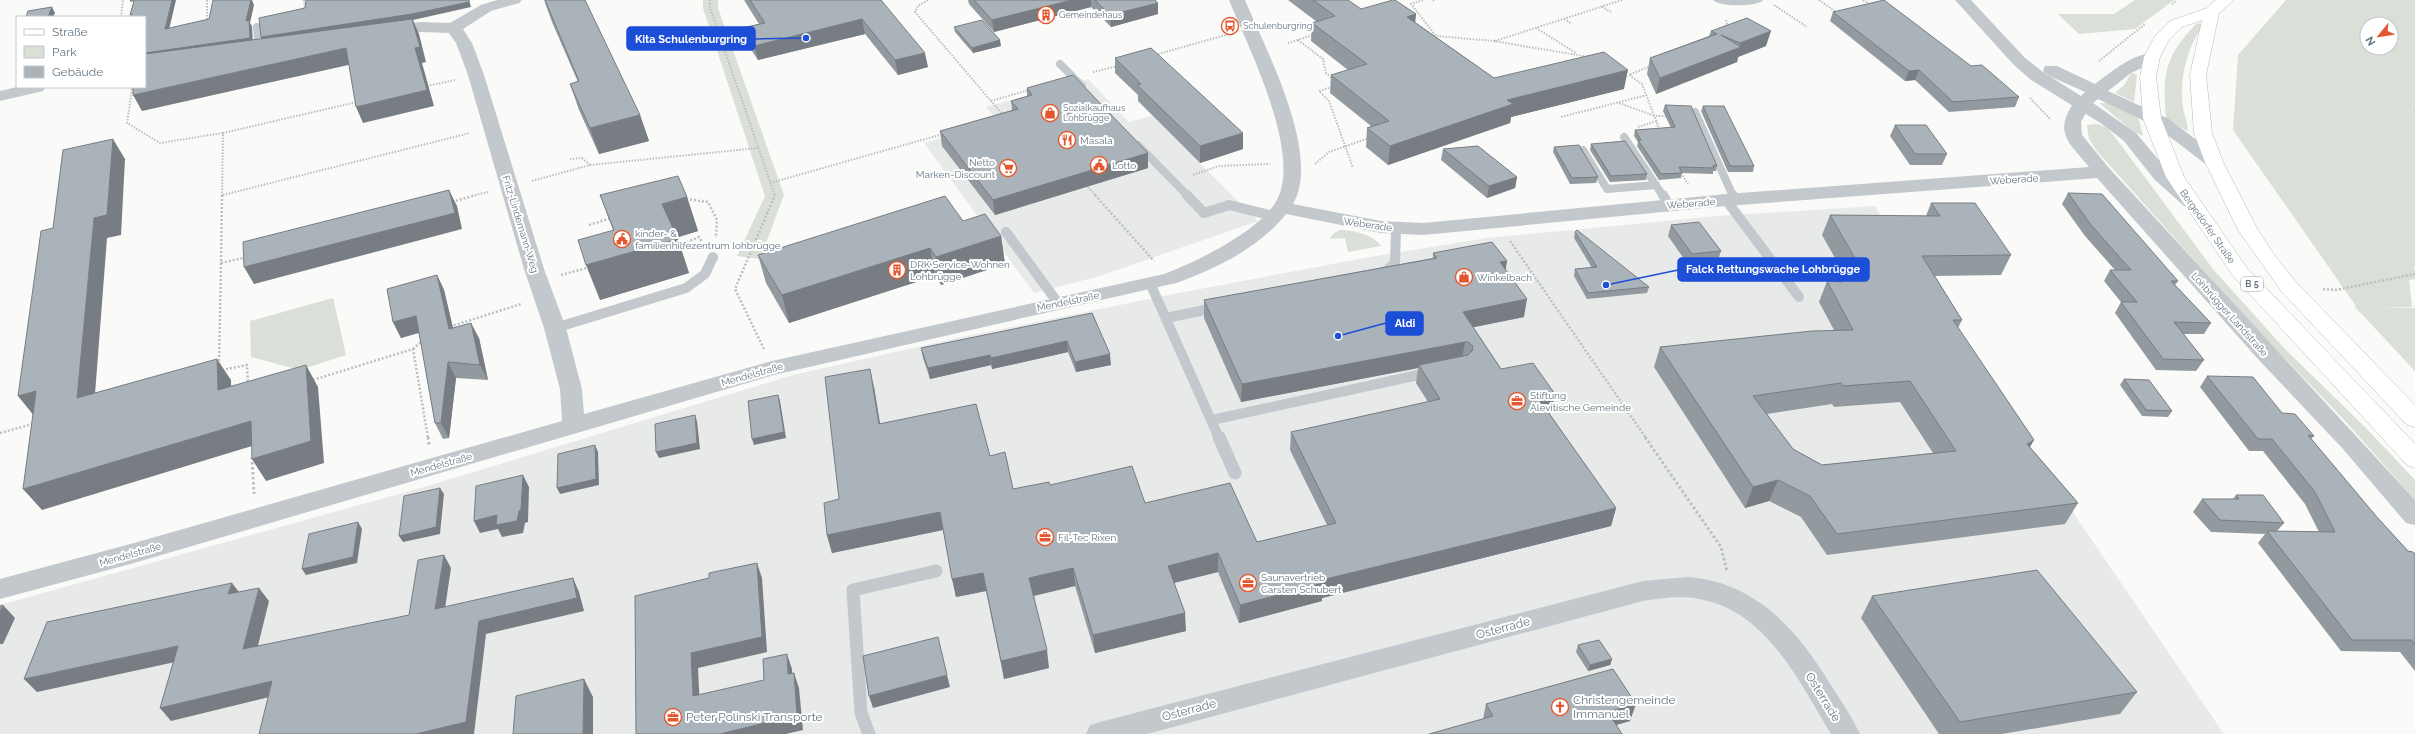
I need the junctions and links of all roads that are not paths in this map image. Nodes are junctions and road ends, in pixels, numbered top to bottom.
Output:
1 (514, 0) edge
2 (1236, 0) edge
3 (1722, 0) edge
4 (1755, 0) edge
5 (1963, 0) edge
6 (2226, 0) edge
7 (2212, 11) junction
8 (257, 27) dead end
9 (453, 28) junction
10 (368, 33) edge
11 (259, 48) edge
12 (2152, 57) junction
13 (1060, 64) dead end
14 (33, 88) edge
15 (1090, 95) edge
16 (0, 96) edge
17 (2089, 97) junction
18 (1695, 114) edge
19 (2152, 118) junction
20 (1129, 135) edge
21 (1624, 137) dead end
22 (1583, 150) edge
23 (2214, 162) junction
24 (2102, 172) junction
25 (1656, 185) junction
26 (1730, 200) junction
27 (2191, 202) junction
28 (1669, 205) junction
29 (1277, 211) junction
30 (1396, 228) junction
31 (1006, 232) dead end
32 (713, 257) road end
33 (1375, 277) edge
34 (1159, 281) junction
35 (1800, 297) dead end
36 (1058, 302) junction
37 (1228, 306) edge
38 (1166, 318) junction
39 (555, 328) junction
40 (1440, 370) edge
41 (2415, 419) edge
42 (1212, 420) junction
43 (574, 426) junction
44 (2415, 459) edge
45 (1236, 473) dead end
46 (2415, 516) edge
47 (936, 571) dead end
48 (0, 589) edge
49 (869, 734) edge
50 (1100, 734) edge
51 (1846, 734) edge

1 - 9 street
2 - 29 street, Mendelstraße
3 - 4 street
5 - 17 street
6 - 7 main road, Bergedorfer Straße / B 5
7 - 12 main road, Bergedorfer Straße / B 5
7 - 23 main road, B 5
8 - 11 lane
9 - 10 street
9 - 39 street, Fritz-Lindemann-Weg
12 - 17 street, Lohbrügger Landstraße
12 - 19 main road, Bergedorfer Straße / B 5
13 - 15 lane
14 - 16 street
17 - 19 street
17 - 24 street, Lohbrügger Landstraße
17 - 27 street
18 - 26 lane
19 - 23 street, B 5
19 - 27 main road, Bergedorfer Straße / B 5
20 - 29 lane
21 - 25 lane
22 - 25 lane
23 - 41 main road, B 5
24 - 26 street, Weberade
24 - 46 street, Lohbrügger Landstraße
25 - 28 lane
26 - 28 street, Weberade
26 - 35 lane
27 - 44 main road, Bergedorfer Straße / B 5
28 - 30 street, Weberade
29 - 30 street, Weberade
29 - 34 street, Mendelstraße
30 - 33 lane
31 - 36 lane
32 - 39 lane
34 - 36 street, Mendelstraße
34 - 38 lane
36 - 43 street, Mendelstraße
37 - 38 lane
38 - 42 lane
39 - 43 street, Fritz-Lindemann-Weg
40 - 42 lane
42 - 45 lane
43 - 48 street, Mendelstraße
47 - 49 lane
50 - 51 street, Osterrade

